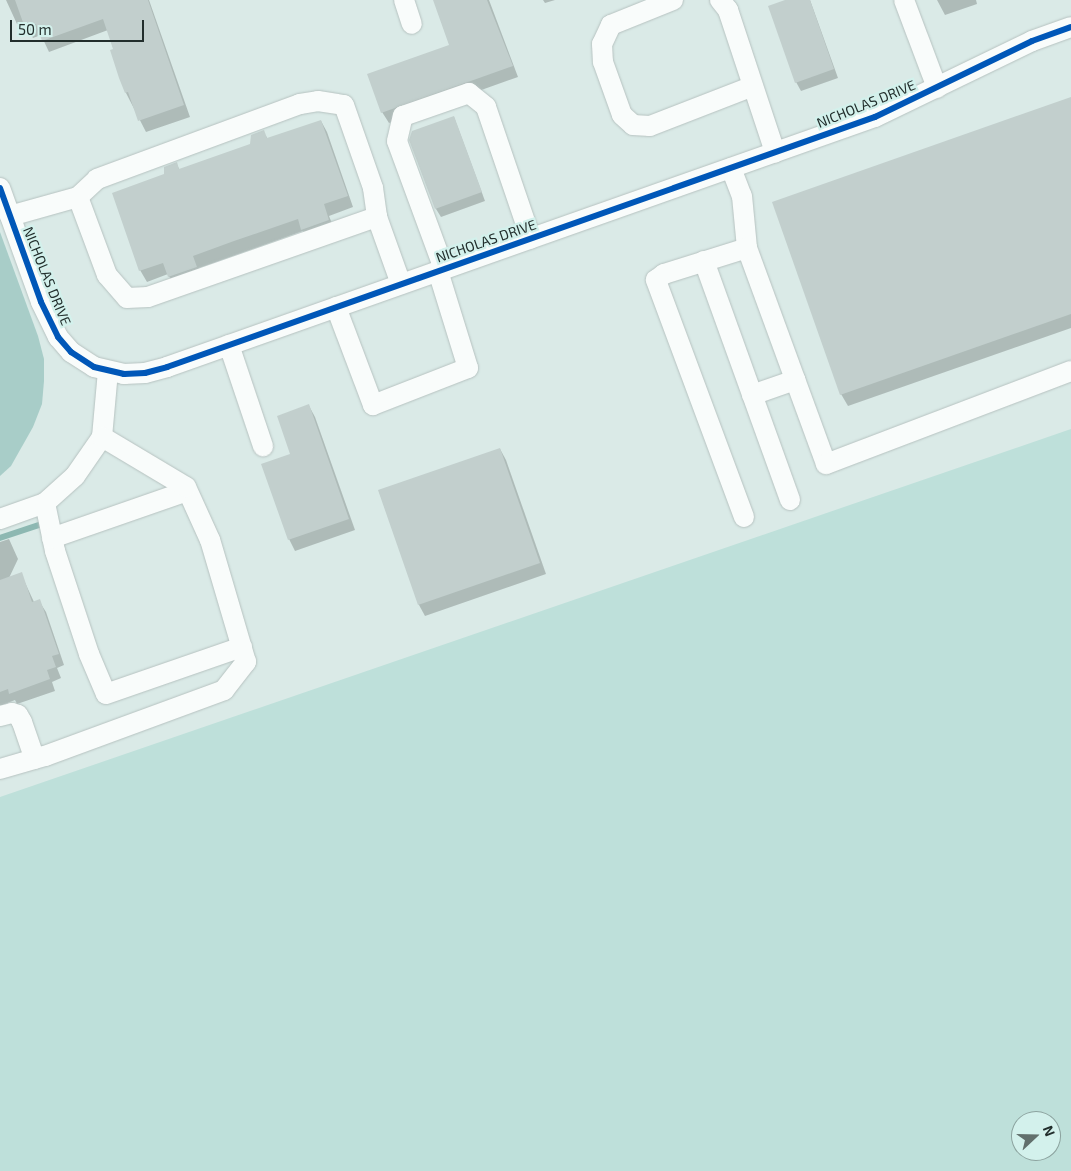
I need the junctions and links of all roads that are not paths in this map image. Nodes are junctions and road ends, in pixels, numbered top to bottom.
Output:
1 (404, 0) edge
2 (673, 0) edge
3 (720, 0) edge
4 (904, 0) edge
5 (412, 24) dead end
6 (1071, 27) edge
7 (753, 86) junction
8 (937, 88) junction
9 (775, 152) junction
10 (731, 168) junction
11 (0, 188) edge
12 (78, 196) junction
13 (10, 216) junction
14 (377, 217) junction
15 (531, 239) junction
16 (747, 248) junction
17 (704, 261) junction
18 (441, 270) junction
19 (401, 284) junction
20 (336, 307) junction
21 (228, 345) junction
22 (108, 370) junction
23 (1071, 371) edge
24 (795, 380) junction
25 (752, 395) junction
26 (102, 438) junction
27 (263, 446) dead end
28 (187, 490) junction
29 (790, 500) dead end
30 (45, 503) junction
31 (744, 517) dead end
32 (0, 519) edge
33 (52, 538) junction
34 (242, 647) junction
35 (0, 716) edge
36 (35, 759) junction
37 (0, 769) edge

1 - 5 street
2 - 7 street
3 - 7 street
4 - 8 street
6 - 8 street, NICHOLAS DRIVE
7 - 9 street
8 - 9 street, NICHOLAS DRIVE
9 - 10 street, NICHOLAS DRIVE
10 - 15 street, NICHOLAS DRIVE
10 - 16 street
11 - 13 street, NICHOLAS DRIVE
12 - 13 street
12 - 14 street
12 - 14 street
13 - 22 street, NICHOLAS DRIVE
14 - 19 street
15 - 18 street, NICHOLAS DRIVE
15 - 18 street
16 - 17 street
16 - 24 street
17 - 25 street
17 - 31 street
18 - 19 street, NICHOLAS DRIVE
18 - 20 street
19 - 20 street, NICHOLAS DRIVE
20 - 21 street, NICHOLAS DRIVE
21 - 22 street, NICHOLAS DRIVE
21 - 27 street
22 - 26 street
23 - 24 street
24 - 25 street
25 - 29 street
26 - 28 street
26 - 30 street
28 - 33 street
28 - 34 street
30 - 32 street
30 - 33 street
33 - 34 street
34 - 36 street
35 - 36 street
36 - 37 street

